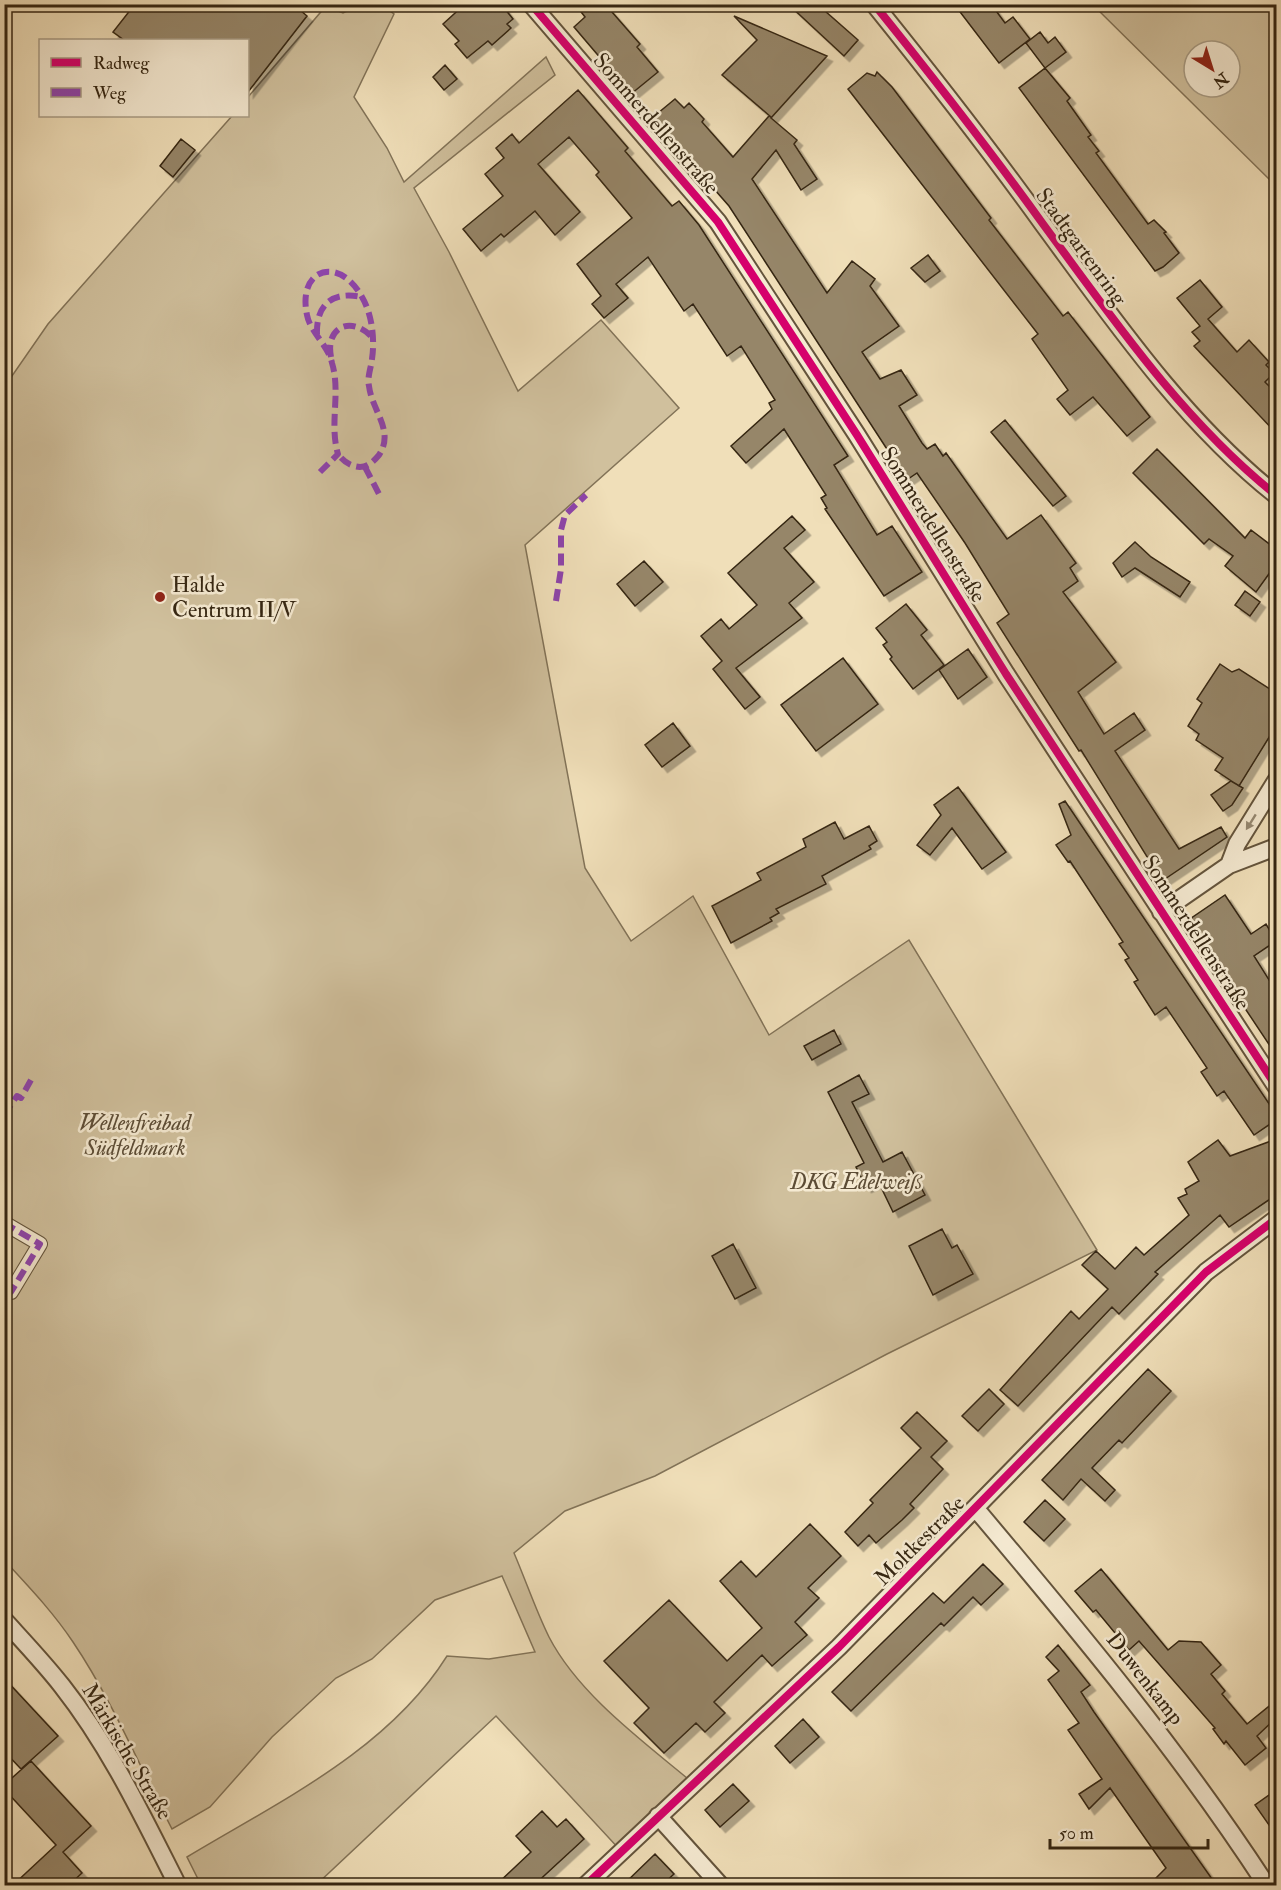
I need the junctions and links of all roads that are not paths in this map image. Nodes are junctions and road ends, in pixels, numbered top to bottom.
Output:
1 (531, 4) edge
2 (874, 4) edge
3 (1276, 495) edge
4 (1276, 781) edge
5 (1276, 847) edge
6 (1229, 866) junction
7 (1161, 912) junction
8 (1276, 1086) edge
9 (1276, 1220) edge
10 (4, 1223) edge
11 (4, 1292) edge
12 (976, 1509) junction
13 (4, 1620) edge
14 (658, 1816) junction
15 (178, 1886) edge
16 (585, 1886) edge
17 (721, 1886) edge
18 (1267, 1886) edge

1 - 7 street, Sommerdellenstraße
2 - 3 street, Stadtgartenring
4 -> 6 street
5 - 6 street
6 - 7 street
7 - 8 street, Sommerdellenstraße
9 - 12 street, Moltkestraße
10 - 11 street
12 - 14 street, Moltkestraße
12 - 18 street, Duwenkamp
13 - 15 street, Märkische Straße
14 - 16 street, Moltkestraße
14 - 17 street

